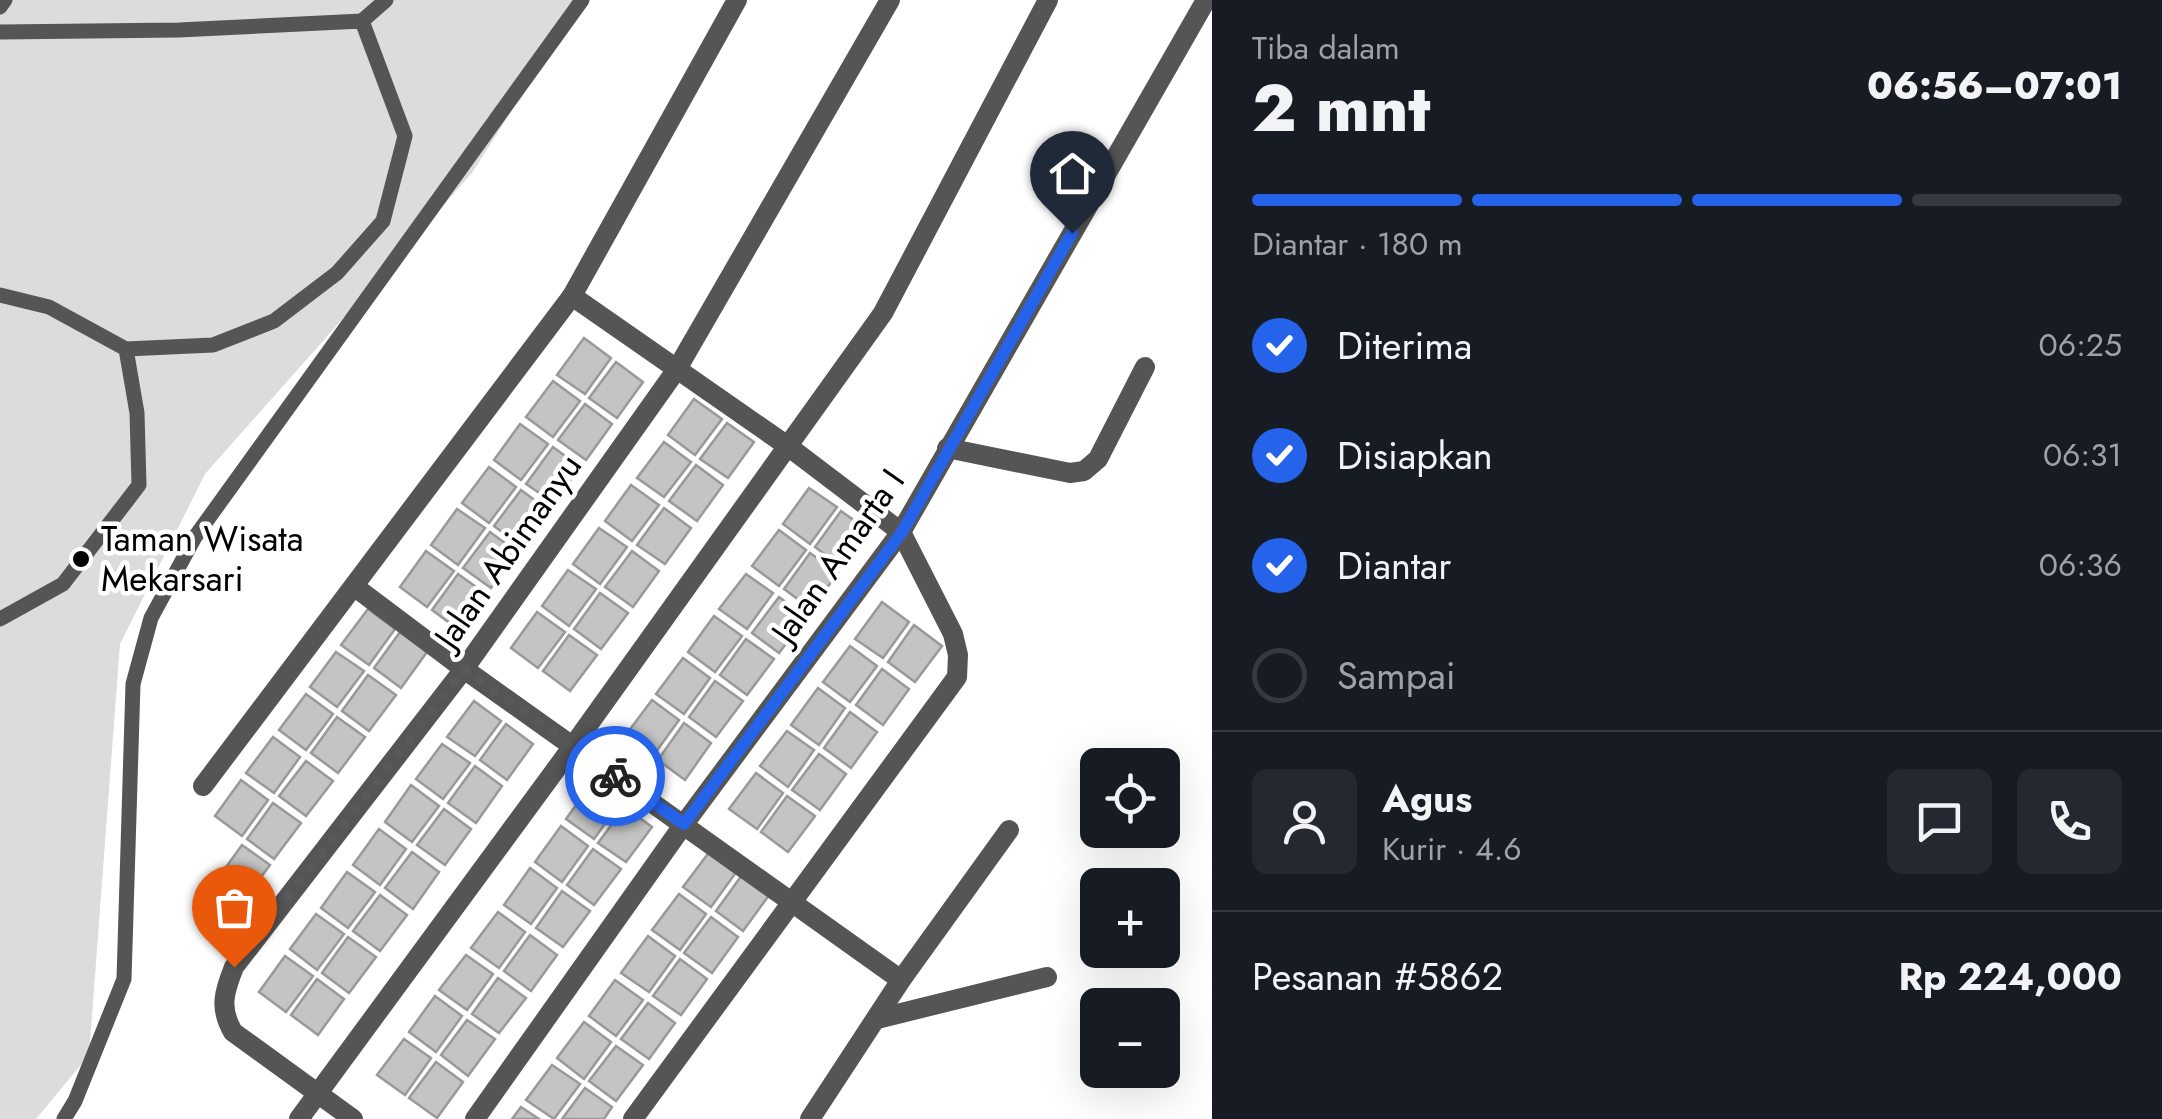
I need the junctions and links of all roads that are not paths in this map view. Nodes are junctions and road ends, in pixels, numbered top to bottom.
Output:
1 (5, 0) edge
2 (386, 0) edge
3 (582, 0) edge
4 (736, 0) edge
5 (890, 0) edge
6 (1048, 0) edge
7 (1206, 0) edge
8 (0, 8) edge
9 (362, 20) junction
10 (0, 32) edge
11 (0, 295) edge
12 (572, 296) junction
13 (126, 349) junction
14 (1145, 368) dead end
15 (677, 369) junction
16 (789, 447) junction
17 (948, 448) junction
18 (902, 532) junction
19 (355, 587) junction
20 (0, 619) edge
21 (464, 669) junction
22 (573, 746) junction
23 (203, 786) dead end
24 (684, 824) junction
25 (1009, 830) dead end
26 (791, 901) junction
27 (1047, 976) dead end
28 (902, 980) junction
29 (878, 1019) junction
30 (317, 1094) junction
31 (64, 1119) edge
32 (299, 1119) edge
33 (353, 1119) edge
34 (475, 1119) edge
35 (633, 1119) edge
36 (810, 1119) edge

1 - 8 lane
2 - 9 lane
3 - 31 lane
4 - 12 street
5 - 15 street, Jalan Abimanyu
6 - 16 street
7 - 17 street, Jalan Amarta I
9 - 10 lane
9 - 13 lane
11 - 13 lane
12 - 15 street
12 - 19 street
13 - 20 lane
14 - 17 street
15 - 16 street
15 - 21 street, Jalan Abimanyu
16 - 18 street
16 - 22 street
17 - 18 street, Jalan Amarta I
18 - 24 street, Jalan Amarta I
18 - 26 street
19 - 21 street
19 - 23 street
21 - 22 street
21 - 30 street, Jalan Abimanyu
22 - 24 street
22 - 30 street
24 - 26 street
24 - 34 street, Jalan Amarta I
25 - 28 street
26 - 28 street
26 - 35 street
27 - 29 street
28 - 29 street
29 - 36 street
30 - 32 street
30 - 33 street, Jalan Abimanyu

